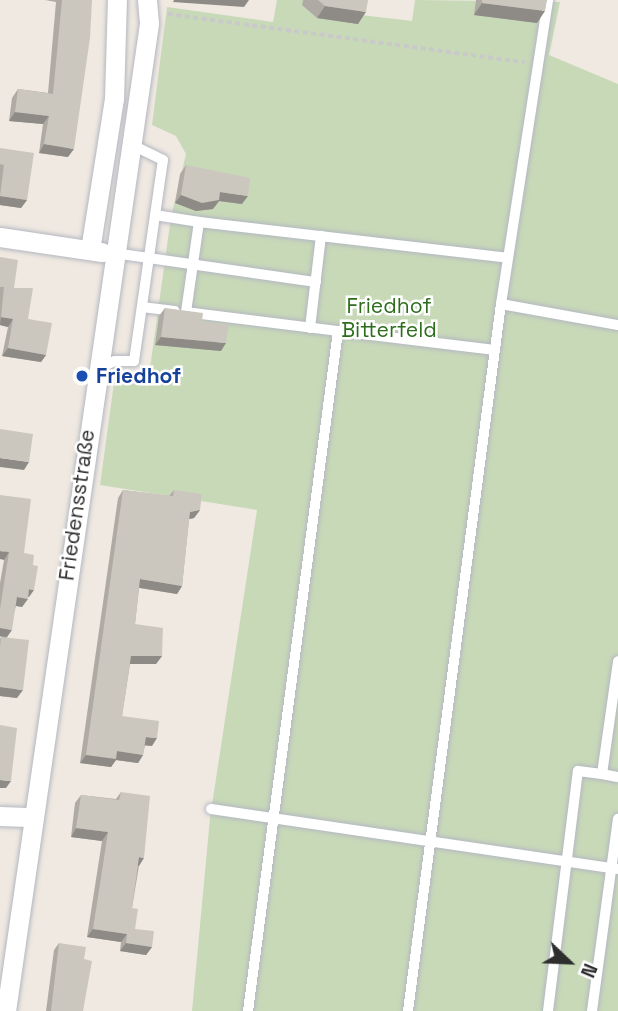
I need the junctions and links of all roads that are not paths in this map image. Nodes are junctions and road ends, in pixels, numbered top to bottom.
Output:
1 (117, 0) edge
2 (548, 0) edge
3 (148, 6) edge
4 (130, 144) junction
5 (155, 215) junction
6 (199, 222) junction
7 (321, 236) junction
8 (0, 237) edge
9 (90, 250) junction
10 (114, 253) junction
11 (150, 258) junction
12 (508, 258) junction
13 (193, 264) junction
14 (316, 282) junction
15 (501, 304) junction
16 (142, 307) junction
17 (186, 312) junction
18 (618, 325) edge
19 (310, 328) junction
20 (338, 331) junction
21 (495, 349) junction
22 (96, 370) junction
23 (618, 661) edge
24 (602, 774) junction
25 (618, 777) edge
26 (211, 809) dead end
27 (0, 816) edge
28 (34, 817) junction
29 (618, 819) edge
30 (276, 820) junction
31 (430, 845) junction
32 (569, 863) junction
33 (614, 868) edge
34 (6, 1011) edge
35 (248, 1011) edge
36 (408, 1011) edge
37 (548, 1011) edge
38 (592, 1011) edge

1 - 9 street
2 - 12 lane
3 - 4 street, Friedensstraße
4 - 5 lane
4 - 10 street, Friedensstraße
5 - 6 lane
5 - 11 lane
6 - 7 lane
6 - 13 lane
7 - 12 lane
7 - 14 lane
8 - 9 street
9 - 10 street
10 - 11 lane
10 - 22 street, Friedensstraße
11 - 13 lane
11 - 16 lane
12 - 15 lane
13 - 14 lane
13 - 17 lane
14 - 19 lane
15 - 18 lane
15 - 21 lane
16 - 17 lane
16 - 22 lane
17 - 19 lane
19 - 20 lane
20 - 21 lane
20 - 30 lane
21 - 31 lane
22 - 28 street, Friedensstraße
23 - 24 lane
24 - 25 lane
24 - 32 lane
26 - 30 lane
27 - 28 street
28 - 34 street, Friedensstraße
29 - 33 lane
30 - 31 lane
30 - 35 lane
31 - 32 lane
31 - 36 lane
32 - 33 lane
32 - 37 lane
33 - 38 lane

